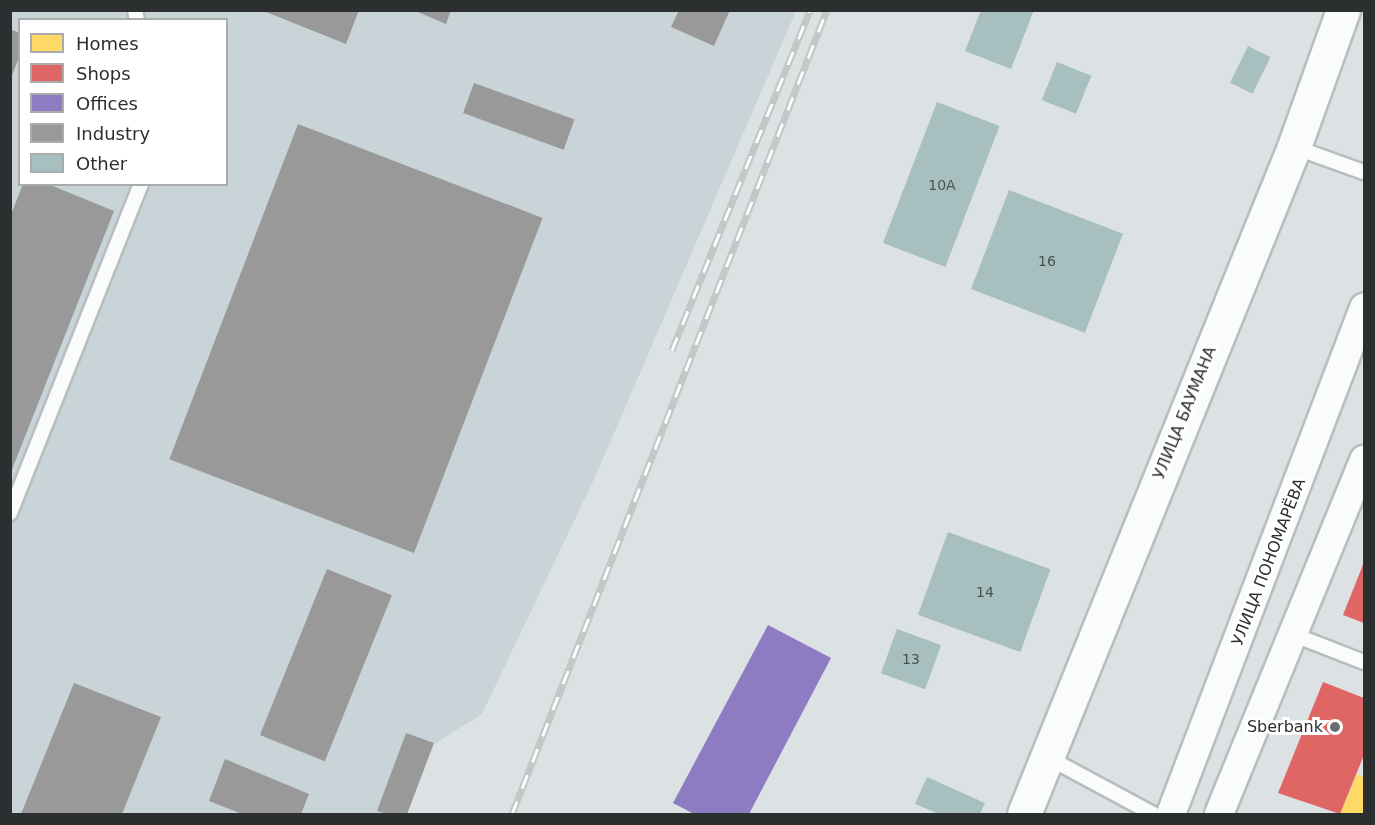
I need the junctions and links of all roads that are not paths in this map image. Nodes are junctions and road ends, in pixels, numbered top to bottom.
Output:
1 (1343, 10) edge
2 (1294, 147) junction
3 (1365, 172) edge
4 (140, 186) edge
5 (1365, 308) edge
6 (1365, 460) edge
7 (10, 513) edge
8 (1292, 634) junction
9 (1242, 635) junction
10 (1365, 662) edge
11 (1047, 758) junction
12 (1024, 814) edge
13 (1153, 814) edge
14 (1171, 814) edge
15 (1219, 814) edge

1 - 2 main road, УЛИЦА БАУМАНА
2 - 3 lane
2 - 11 main road, УЛИЦА БАУМАНА
4 - 7 lane
5 - 9 street, УЛИЦА ПОНОМАРЁВА
6 - 8 street
8 - 9 street
8 - 10 lane
8 - 15 street
9 - 14 street, УЛИЦА ПОНОМАРЁВА
11 - 12 main road, УЛИЦА БАУМАНА
11 - 13 lane

